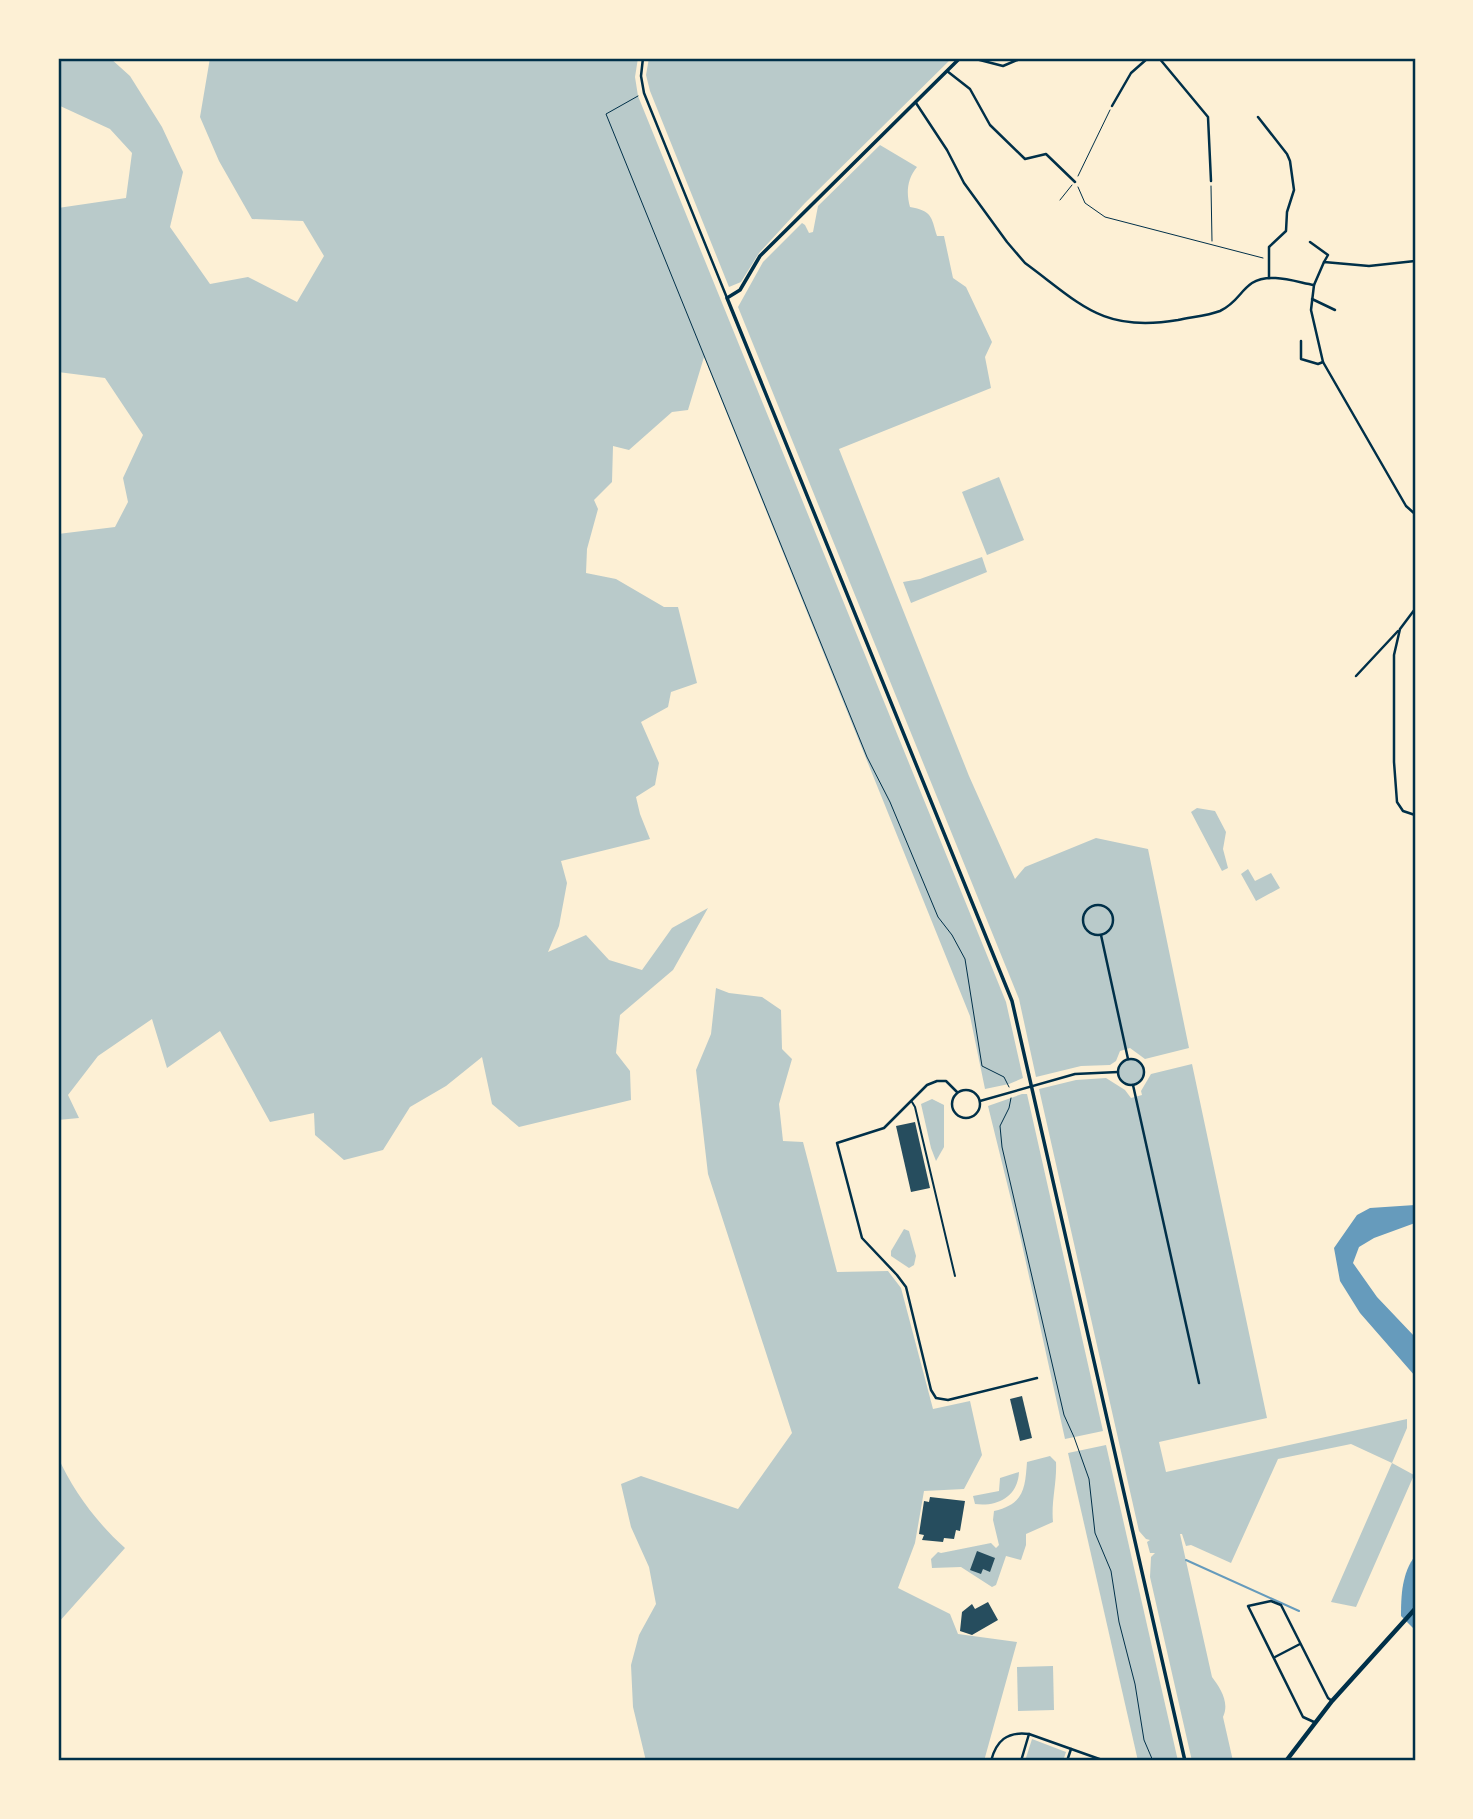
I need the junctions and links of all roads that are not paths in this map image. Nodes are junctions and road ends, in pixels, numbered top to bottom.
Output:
1 (643, 58) edge
2 (960, 58) edge
3 (972, 58) edge
4 (1022, 58) edge
5 (1147, 58) edge
6 (1159, 58) edge
7 (947, 71) junction
8 (915, 102) junction
9 (1112, 106) road end
10 (1258, 117) dead end
11 (1210, 181) road end
12 (1075, 182) road end
13 (1310, 242) dead end
14 (1415, 261) edge
15 (1324, 262) junction
16 (1269, 278) junction
17 (1314, 285) junction
18 (727, 298) junction
19 (1312, 299) junction
20 (1335, 310) dead end
21 (1300, 341) dead end
22 (1324, 362) junction
23 (1415, 514) edge
24 (1415, 609) edge
25 (1400, 629) junction
26 (1356, 676) dead end
27 (1415, 815) edge
28 (1101, 935) junction
29 (1128, 1059) junction
30 (1118, 1072) junction
31 (1031, 1085) junction
32 (1133, 1085) junction
33 (957, 1092) junction
34 (981, 1099) junction
35 (911, 1101) junction
36 (955, 1276) dead end
37 (1037, 1378) dead end
38 (1199, 1383) dead end
39 (1415, 1609) edge
40 (1300, 1644) junction
41 (1274, 1657) junction
42 (1332, 1701) junction
43 (1315, 1723) junction
44 (1029, 1734) junction
45 (1071, 1749) junction
46 (990, 1761) edge
47 (1021, 1761) edge
48 (1067, 1761) edge
49 (1105, 1761) edge
50 (1185, 1761) edge
51 (1286, 1761) edge

1 - 18 street
2 - 7 main road
3 - 4 street
5 - 9 street
6 - 11 street
7 - 8 main road
7 - 12 street
8 - 16 street
8 - 18 main road
10 - 16 street
13 - 15 street
14 - 15 street
15 - 17 street
16 - 17 street
17 - 19 street
18 - 31 main road
19 - 20 street
19 - 22 street
21 - 22 street
22 - 23 street
24 - 25 street
25 - 26 street
25 - 27 street
28 - 28 street
28 - 29 street
29 - 30 street
29 - 32 street
30 - 31 street
30 - 32 street
31 - 34 street
31 - 50 main road
32 - 38 street
33 - 34 street
33 - 34 street
33 - 35 street
35 - 36 street
35 - 37 street
39 - 42 main road
40 - 41 street
40 - 41 street
40 - 42 street
41 - 43 street
42 - 43 main road
43 - 51 main road
44 - 45 street
44 - 46 street
44 - 47 street
45 - 48 street
45 - 49 street

